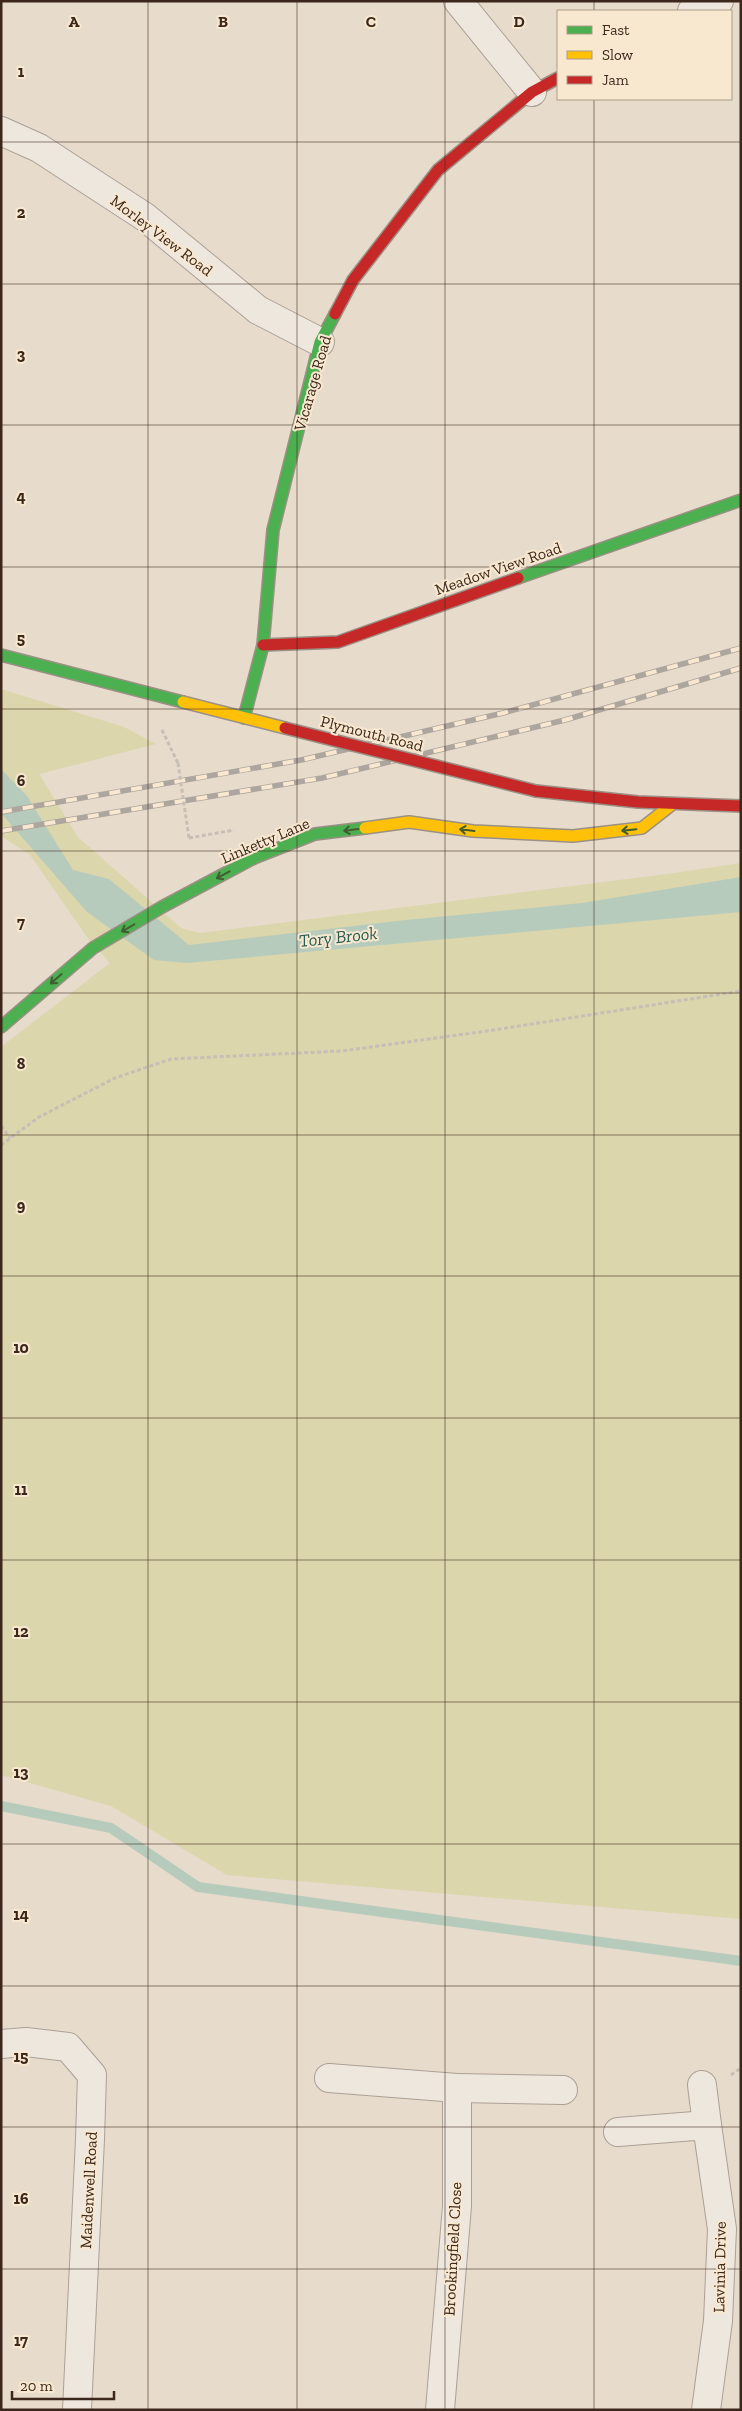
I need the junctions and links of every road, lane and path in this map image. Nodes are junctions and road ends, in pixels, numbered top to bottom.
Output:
1 (458, 1) edge
2 (719, 1) edge
3 (695, 10) edge
4 (557, 79) edge
5 (532, 92) junction
6 (1, 131) edge
7 (320, 342) junction
8 (741, 500) edge
9 (262, 645) junction
10 (1, 656) edge
11 (244, 718) junction
12 (178, 763) dead end
13 (670, 806) junction
14 (741, 806) edge
15 (189, 838) dead end
16 (741, 991) edge
17 (1, 1027) edge
18 (1, 1126) edge
19 (10, 1138) junction
20 (1, 1145) edge
21 (1, 2044) edge
22 (329, 2078) dead end
23 (702, 2085) dead end
24 (457, 2088) junction
25 (563, 2090) dead end
26 (707, 2125) junction
27 (618, 2132) dead end
28 (77, 2410) edge
29 (440, 2410) edge
30 (706, 2410) edge

1 - 5 street
2 - 3 street
4 - 5 street, Vicarage Road
5 - 7 street, Vicarage Road
6 - 7 street, Morley View Road
7 - 9 street, Vicarage Road
8 - 9 street, Meadow View Road
9 - 11 street, Vicarage Road
10 - 11 street, Plymouth Road
11 - 13 street, Plymouth Road, bridge
12 - 15 path, bridge
13 - 14 street, Plymouth Road
13 -> 17 street, Linketty Lane
16 - 19 path
18 - 19 path
19 - 20 path
21 - 28 street, Maidenwell Road
22 - 24 street
23 - 26 street, Lavinia Drive
24 - 25 street
24 - 29 street, Brookingfield Close
26 - 27 street
26 - 30 street, Lavinia Drive

